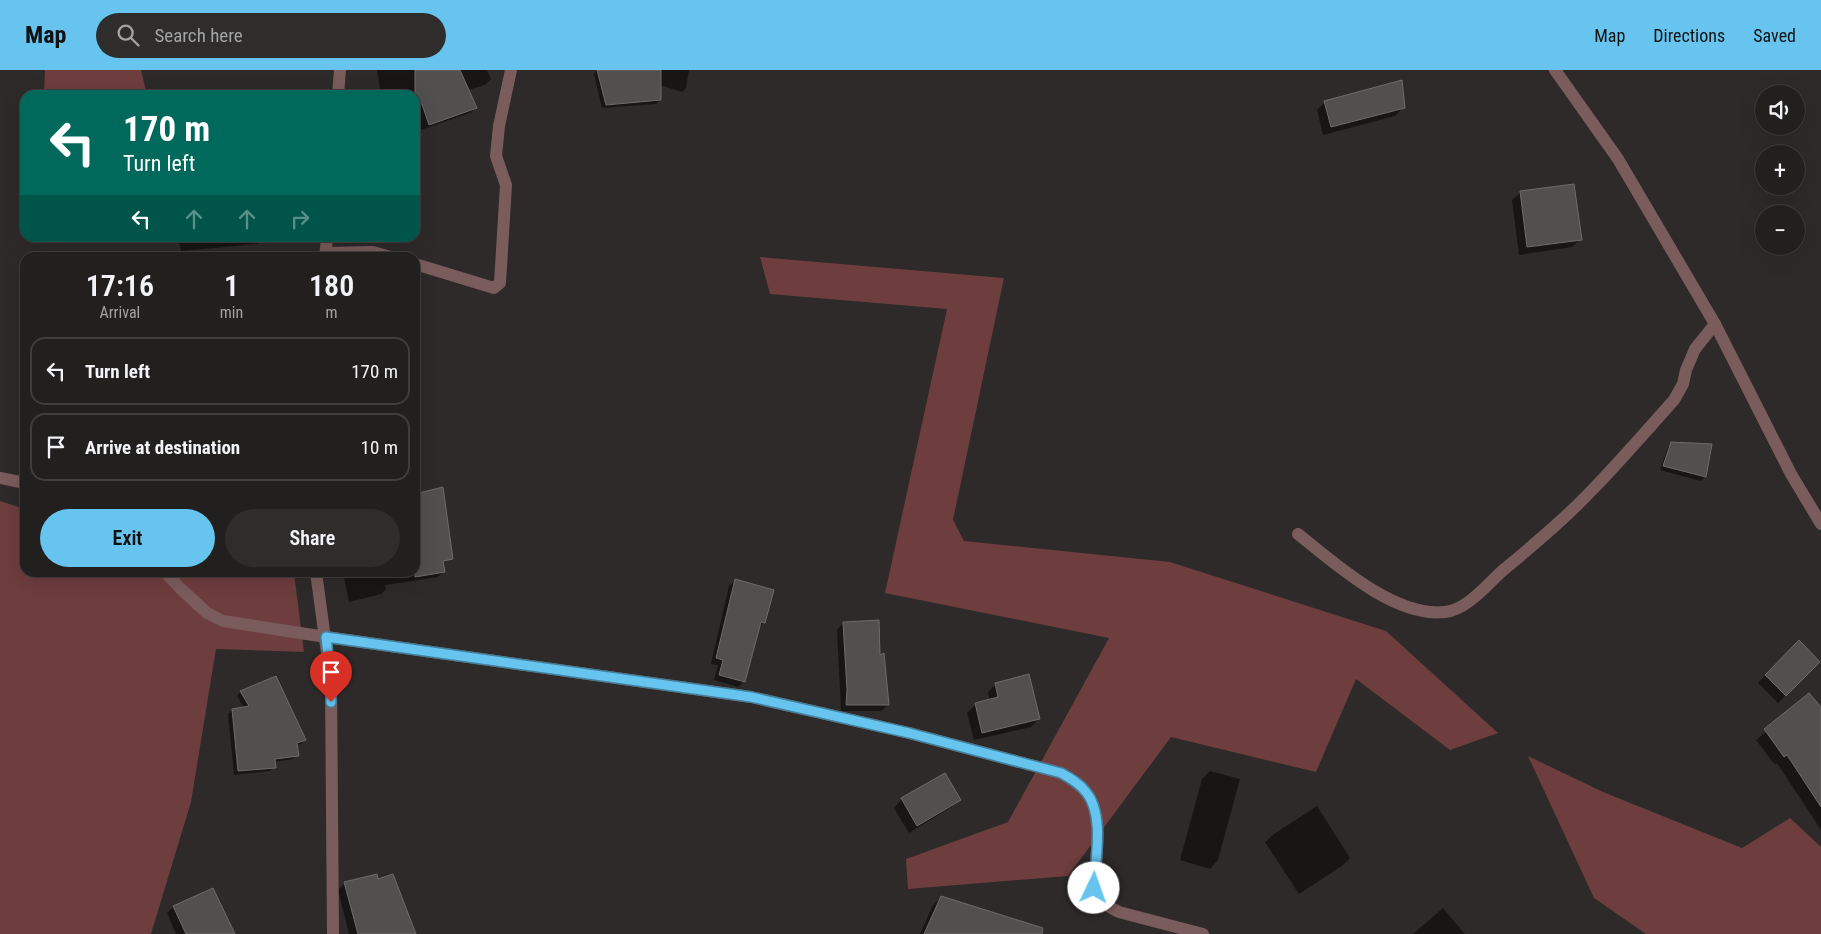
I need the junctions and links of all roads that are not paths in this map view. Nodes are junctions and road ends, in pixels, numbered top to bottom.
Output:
1 (340, 70) edge
2 (510, 70) edge
3 (1555, 70) edge
4 (338, 90) edge
5 (420, 266) edge
6 (1715, 324) junction
7 (0, 478) edge
8 (20, 482) edge
9 (1821, 524) edge
10 (1298, 534) dead end
11 (170, 577) edge
12 (317, 577) edge
13 (326, 637) junction
14 (333, 934) edge
15 (1203, 934) edge

1 - 4 street
2 - 5 street
3 - 6 street
6 - 9 street
6 - 10 street
7 - 8 street
11 - 13 street
12 - 13 street
13 - 14 street
13 - 15 street

